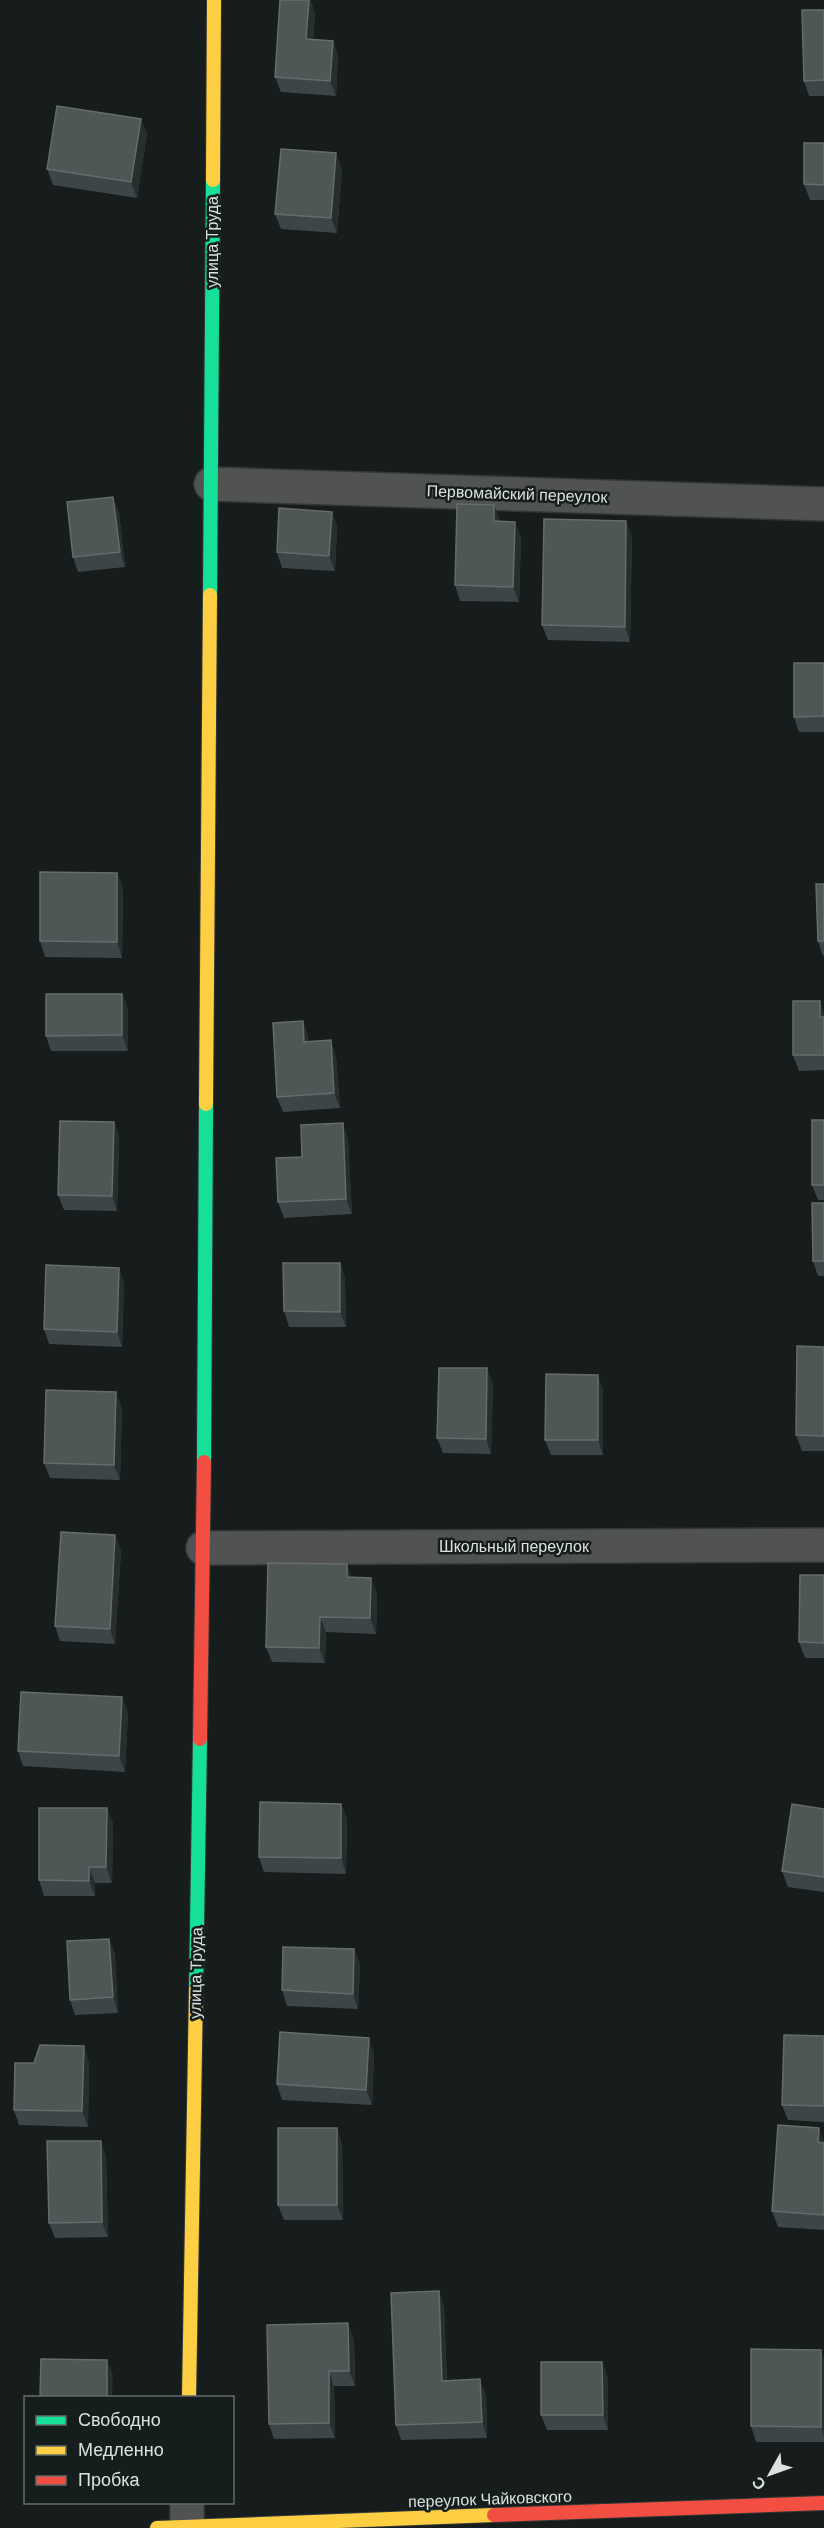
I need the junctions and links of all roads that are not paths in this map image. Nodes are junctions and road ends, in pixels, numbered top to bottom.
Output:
1 (214, 0) edge
2 (211, 484) junction
3 (824, 504) edge
4 (824, 1545) edge
5 (203, 1548) junction
6 (189, 2396) edge
7 (824, 2503) edge
8 (180, 2521) edge

1 - 2 street, улица Труда
2 - 3 street, Первомайский переулок
2 - 5 street, улица Труда
4 - 5 street, Школьный переулок
5 - 6 street, улица Труда
7 - 8 street, переулок Чайковского

